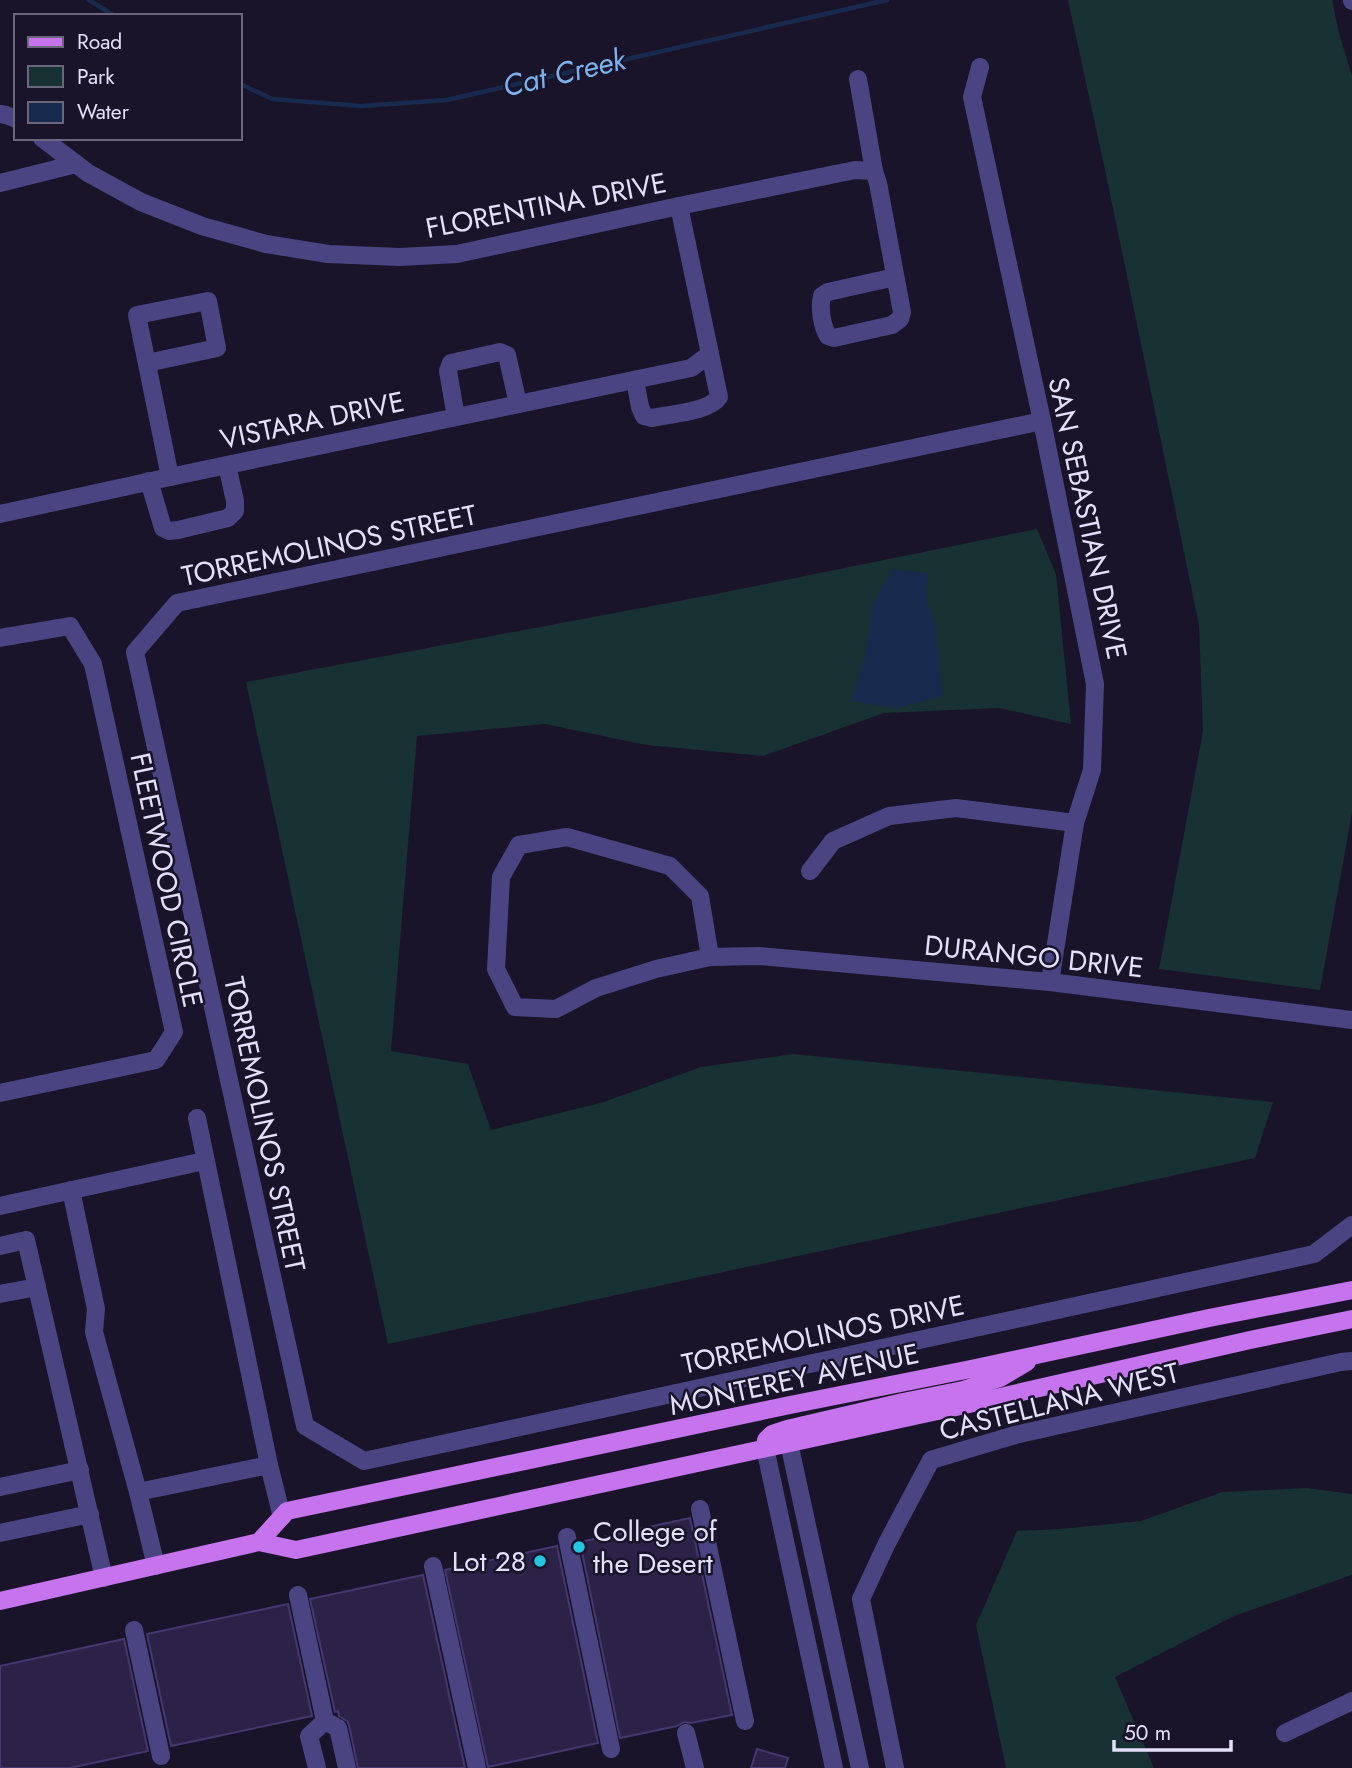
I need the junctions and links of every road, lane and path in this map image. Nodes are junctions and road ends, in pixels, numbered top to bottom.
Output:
1 (980, 66) dead end
2 (858, 79) dead end
3 (45, 140) edge
4 (76, 164) junction
5 (874, 171) junction
6 (0, 183) edge
7 (679, 206) junction
8 (895, 277) junction
9 (710, 354) junction
10 (147, 363) junction
11 (635, 380) junction
12 (518, 404) junction
13 (456, 417) junction
14 (1042, 421) junction
15 (227, 465) junction
16 (170, 477) junction
17 (149, 481) junction
18 (0, 514) edge
19 (0, 638) edge
20 (1075, 823) junction
21 (810, 871) dead end
22 (710, 957) junction
23 (1050, 982) junction
24 (1352, 1020) edge
25 (0, 1093) edge
26 (197, 1118) dead end
27 (204, 1161) junction
28 (71, 1190) junction
29 (0, 1206) edge
30 (1352, 1225) edge
31 (0, 1245) edge
32 (37, 1287) junction
33 (1352, 1290) edge
34 (0, 1294) edge
35 (1352, 1319) edge
36 (1040, 1354) junction
37 (1352, 1362) edge
38 (305, 1426) joint
39 (789, 1443) junction
40 (765, 1448) junction
41 (269, 1465) junction
42 (80, 1470) junction
43 (0, 1487) edge
44 (138, 1492) junction
45 (700, 1509) dead end
46 (90, 1514) junction
47 (282, 1517) junction
48 (0, 1533) edge
49 (567, 1537) dead end
50 (259, 1542) junction
51 (156, 1566) junction
52 (433, 1566) dead end
53 (104, 1578) junction
54 (298, 1595) dead end
55 (0, 1601) edge
56 (134, 1630) dead end
57 (1352, 1701) edge
58 (324, 1721) junction
59 (745, 1721) dead end
60 (686, 1733) dead end
61 (1285, 1733) dead end
62 (611, 1749) dead end
63 (161, 1756) dead end
64 (317, 1768) edge
65 (347, 1768) edge
66 (477, 1768) edge
67 (695, 1768) edge
68 (835, 1768) edge
69 (860, 1768) edge
70 (895, 1768) edge

1 - 14 street, SAN SEBASTIAN DRIVE
2 - 5 street
3 - 4 street, FLORENTINA DRIVE
4 - 6 street
4 - 7 street, FLORENTINA DRIVE
5 - 7 street, FLORENTINA DRIVE
5 - 8 street
7 - 9 street
8 - 8 street
9 - 11 street, VISTARA DRIVE
9 - 11 street
10 - 10 street
10 - 16 street
11 - 12 street, VISTARA DRIVE
12 - 13 street, VISTARA DRIVE
12 - 13 street
13 - 15 street, VISTARA DRIVE
14 - 20 street, SAN SEBASTIAN DRIVE
14 - 38 street, TORREMOLINOS STREET
15 - 16 street, VISTARA DRIVE
15 - 17 street
16 - 17 street, VISTARA DRIVE
17 - 18 street, VISTARA DRIVE
19 - 25 street, FLEETWOOD CIRCLE
20 - 21 street
20 - 23 street, SAN SEBASTIAN DRIVE
22 - 22 street, DURANGO DRIVE
22 - 23 street, DURANGO DRIVE
23 - 24 street, DURANGO DRIVE
26 - 27 street
27 - 28 street
27 - 41 street
28 - 29 street
28 - 44 street
30 - 38 street, TORREMOLINOS DRIVE
31 - 32 street
32 - 34 street
32 - 42 street
33 - 36 main road, MONTEREY AVENUE
35 - 39 main road
36 - 40 main road
36 - 47 main road, MONTEREY AVENUE
37 - 70 street, CASTELLANA WEST
39 - 40 main road
39 - 69 street
40 - 50 main road
40 - 68 street
41 - 44 street
41 - 47 street
42 - 43 street
42 - 46 street
44 - 51 street
45 - 59 street
46 - 48 street
46 - 53 street
47 - 50 main road, MONTEREY AVENUE
49 - 62 street
50 - 51 main road
51 - 53 main road
52 - 66 street
53 - 55 main road
54 - 58 street
56 - 63 street
57 - 61 street
58 - 64 street
58 - 65 street
60 - 67 street

